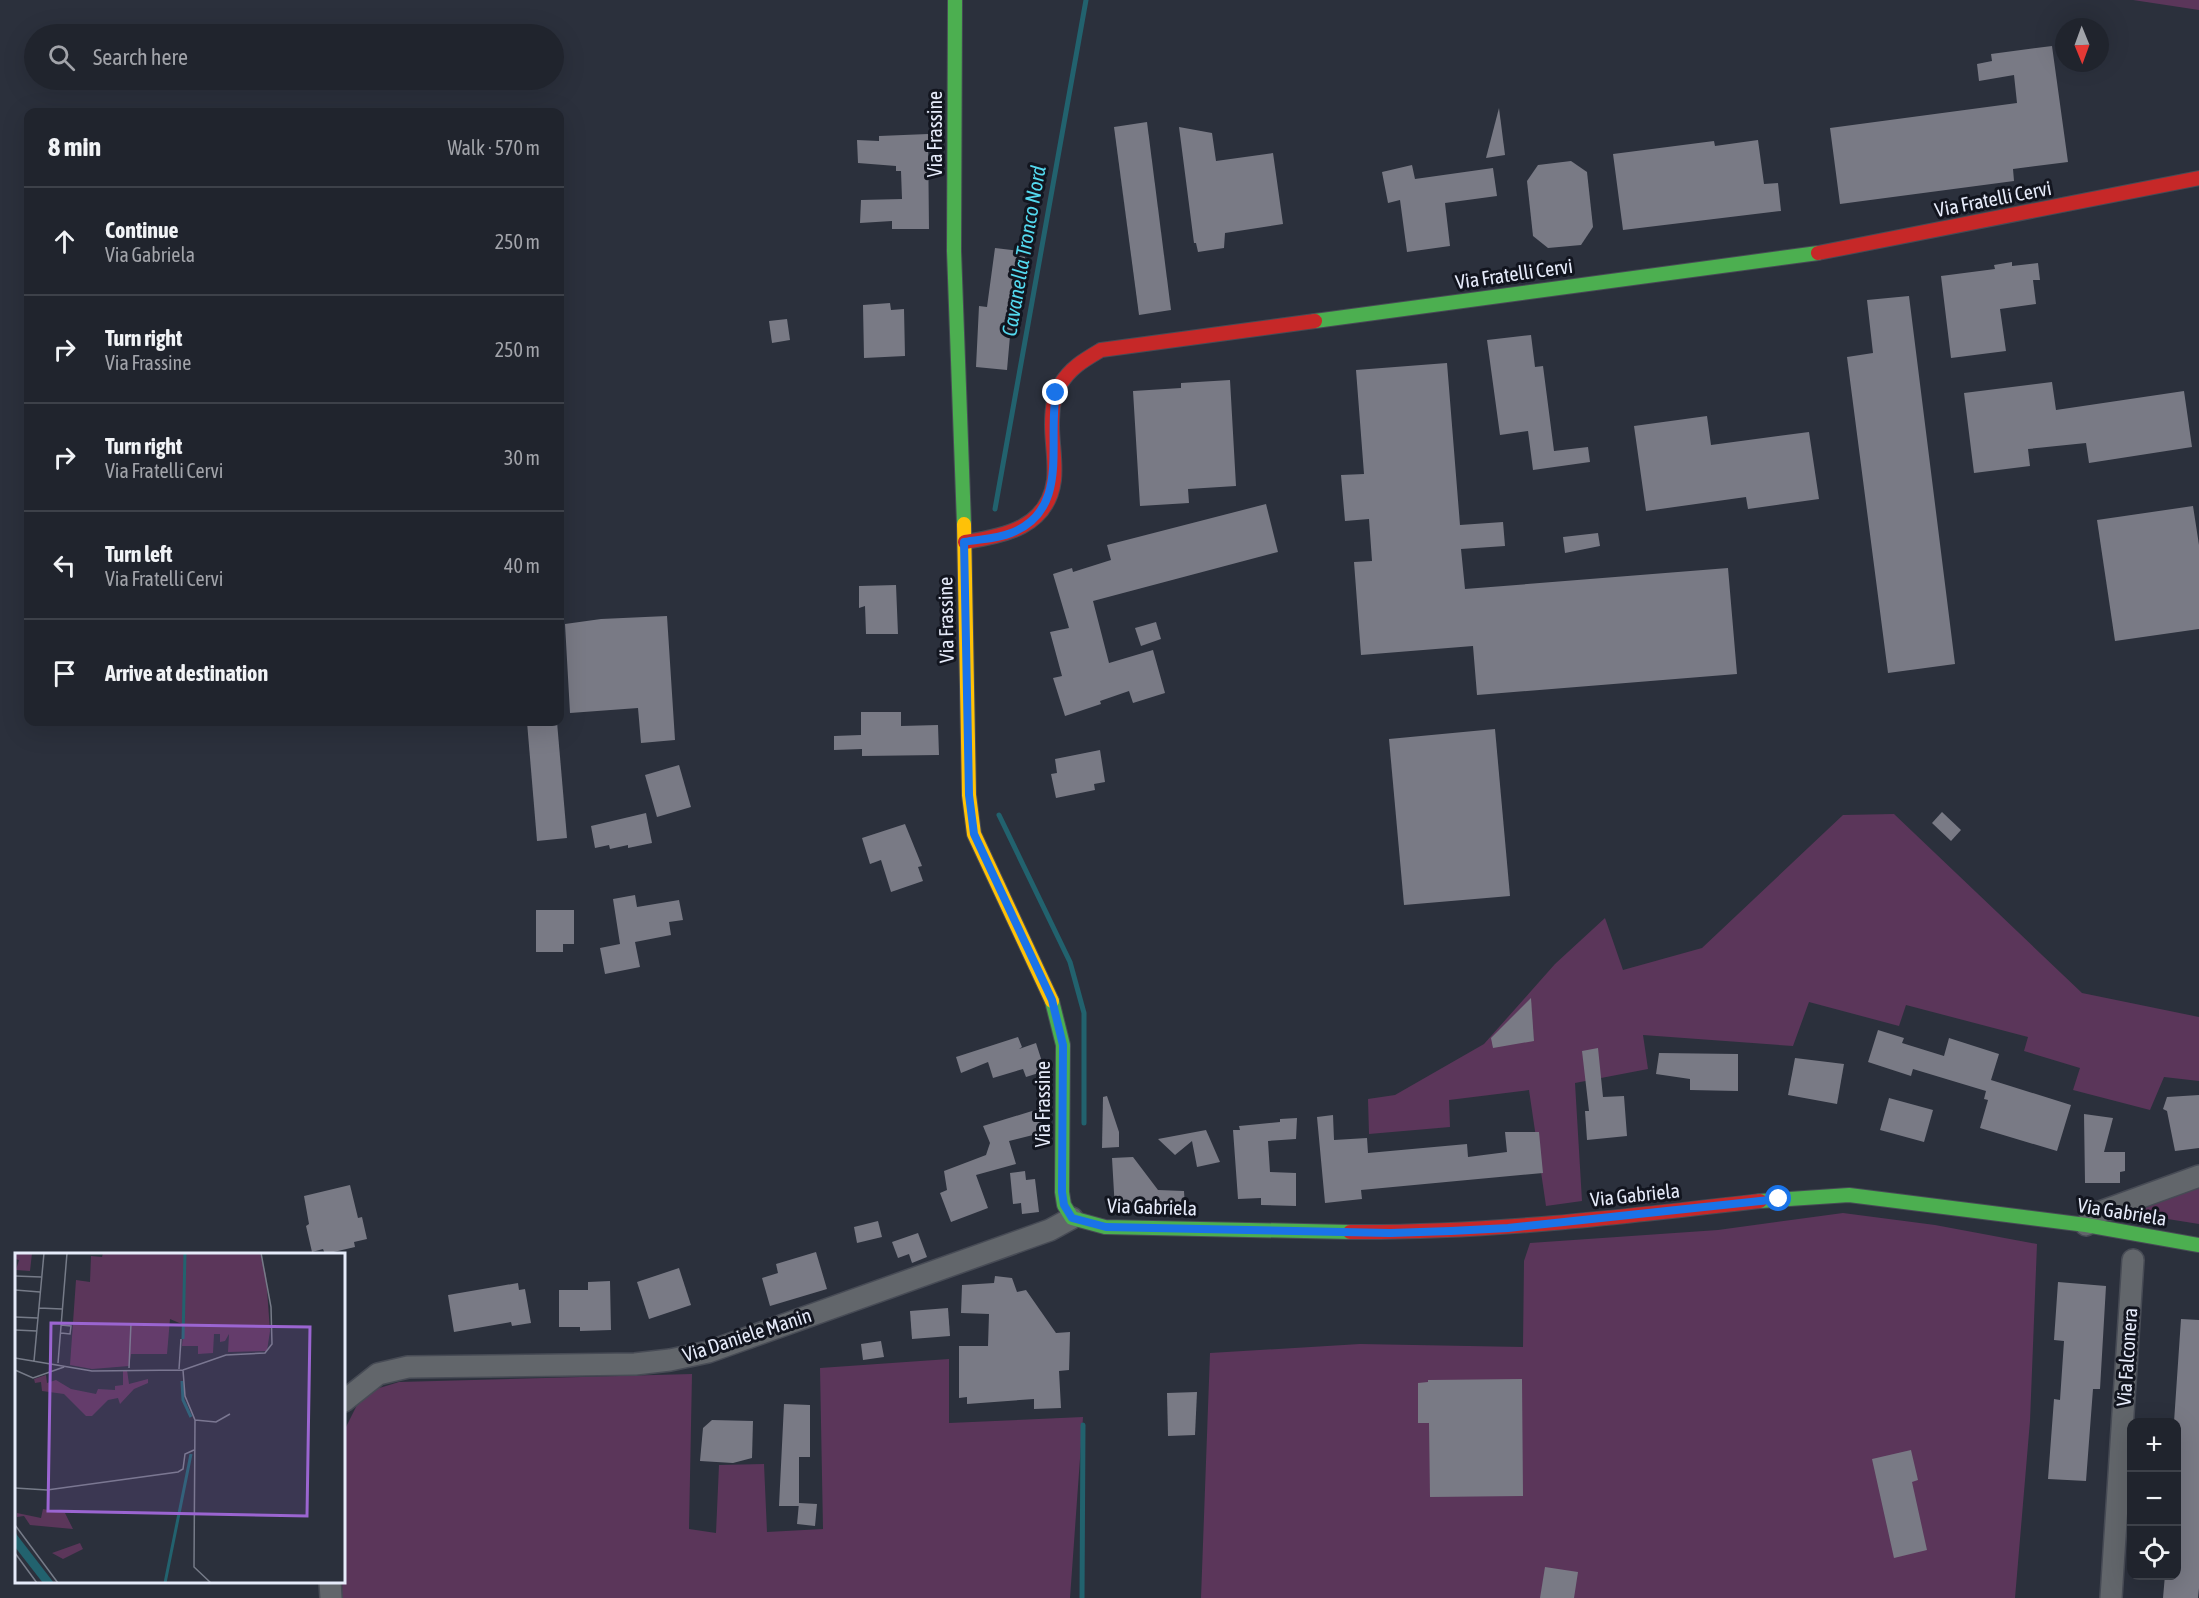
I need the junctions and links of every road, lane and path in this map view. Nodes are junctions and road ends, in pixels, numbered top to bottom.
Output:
1 (955, 0) edge
2 (2199, 178) edge
3 (964, 542) junction
4 (2199, 1176) edge
5 (1072, 1218) junction
6 (2086, 1225) junction
7 (2199, 1245) edge
8 (2133, 1260) dead end
9 (345, 1400) edge
10 (330, 1583) edge
11 (331, 1598) edge
12 (2111, 1598) edge

1 - 3 street, Via Frassine
2 - 3 street, Via Fratelli Cervi
3 - 5 street, Via Frassine
4 - 6 street
5 - 6 street, Via Gabriela
5 - 9 street, Via Daniele Manin
6 - 7 street, Via Gabriela
8 - 12 street, Via Falconera
10 - 11 street

